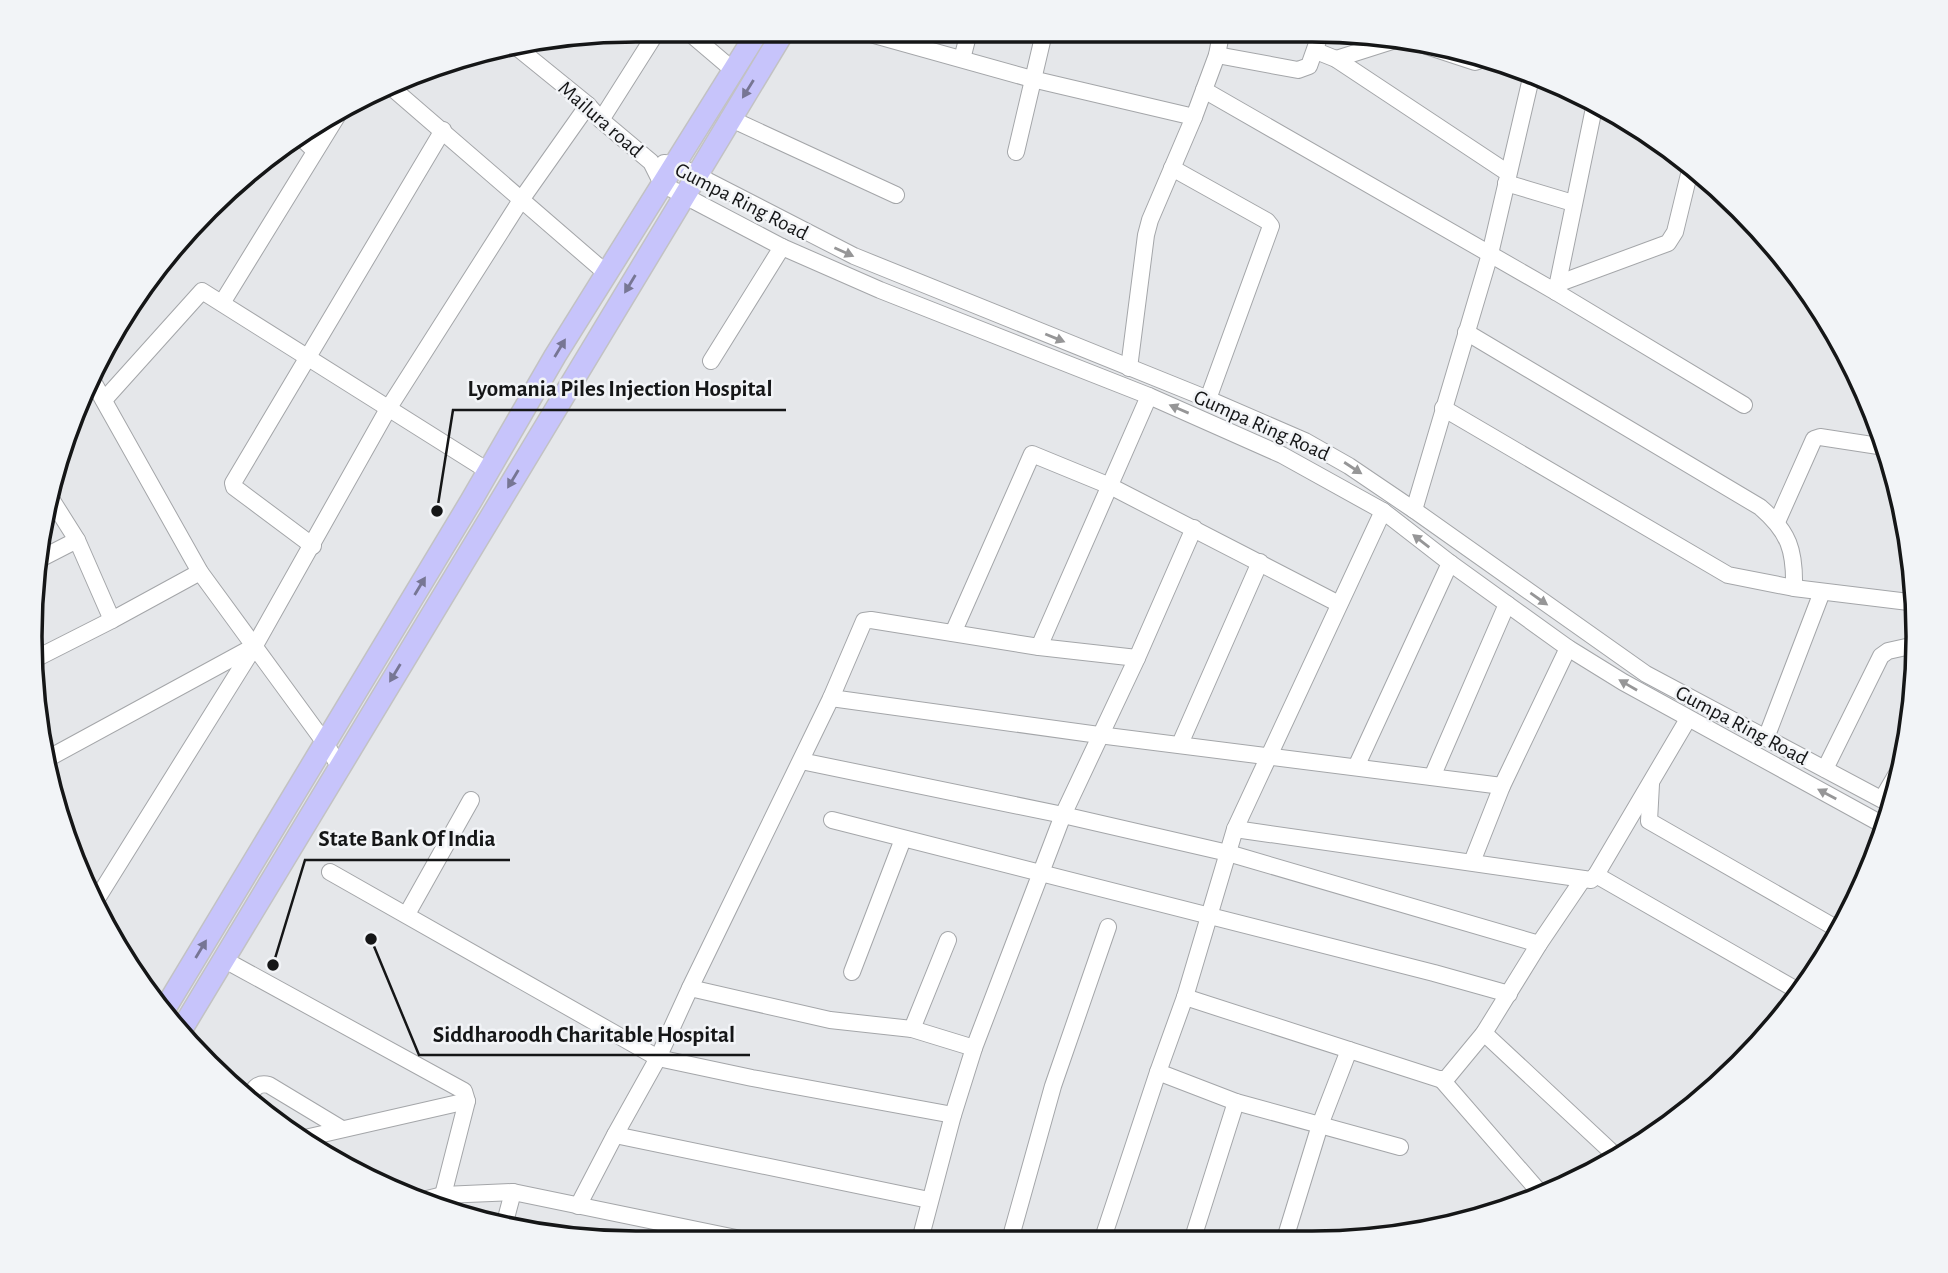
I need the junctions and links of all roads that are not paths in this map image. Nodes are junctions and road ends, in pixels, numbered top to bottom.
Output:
1 (650, 42) edge
2 (699, 42) edge
3 (751, 42) edge
4 (776, 42) edge
5 (900, 42) edge
6 (966, 42) edge
7 (1042, 42) edge
8 (1219, 42) edge
9 (1318, 42) edge
10 (1379, 46) edge
11 (529, 51) edge
12 (1316, 51) junction
13 (1217, 55) junction
14 (962, 59) junction
15 (1336, 59) junction
16 (733, 70) junction
17 (1032, 79) junction
18 (1530, 84) edge
19 (1204, 90) junction
20 (397, 92) edge
21 (588, 105) junction
22 (1593, 113) edge
23 (1194, 117) junction
24 (729, 118) junction
25 (601, 120) junction
26 (330, 128) edge
27 (443, 131) junction
28 (306, 142) edge
29 (315, 151) junction
30 (1017, 152) dead end
31 (651, 162) junction
32 (675, 164) junction
33 (1172, 168) junction
34 (695, 175) junction
35 (1507, 178) junction
36 (1688, 178) edge
37 (662, 184) junction
38 (683, 195) junction
39 (896, 195) dead end
40 (521, 200) junction
41 (1573, 203) junction
42 (782, 247) junction
43 (1490, 254) junction
44 (606, 273) junction
45 (1556, 288) junction
46 (222, 303) junction
47 (1466, 332) junction
48 (307, 358) junction
49 (710, 361) dead end
50 (1129, 368) junction
51 (97, 388) edge
52 (1149, 397) junction
53 (1208, 399) junction
54 (104, 400) junction
55 (1744, 405) dead end
56 (1443, 408) junction
57 (388, 409) junction
58 (1874, 445) edge
59 (488, 471) junction
60 (1110, 486) junction
61 (56, 507) edge
62 (1414, 510) junction
63 (1383, 511) junction
64 (1777, 522) junction
65 (1194, 528) junction
66 (77, 540) junction
67 (313, 546) junction
68 (48, 555) edge
69 (1260, 562) junction
70 (1450, 563) junction
71 (200, 572) junction
72 (1794, 588) junction
73 (1822, 592) junction
74 (1905, 602) edge
75 (1339, 604) junction
76 (1507, 604) junction
77 (112, 620) junction
78 (953, 633) junction
79 (254, 647) junction
80 (1039, 647) junction
81 (1906, 647) edge
82 (1568, 648) junction
83 (42, 655) edge
84 (1137, 659) junction
85 (831, 698) junction
86 (1688, 719) junction
87 (1099, 735) junction
88 (1766, 738) junction
89 (325, 743) junction
90 (1180, 744) junction
91 (54, 755) edge
92 (1268, 756) junction
93 (802, 761) junction
94 (339, 766) junction
95 (1356, 767) junction
96 (1825, 769) junction
97 (1432, 777) junction
98 (1651, 782) junction
99 (1502, 786) junction
100 (471, 800) dead end
101 (1883, 800) edge
102 (1063, 815) junction
103 (832, 820) dead end
104 (1876, 821) edge
105 (1235, 829) junction
106 (903, 839) junction
107 (1228, 853) junction
108 (1472, 862) junction
109 (330, 872) dead end
110 (1042, 875) junction
111 (1589, 877) junction
112 (101, 894) edge
113 (407, 914) junction
114 (1208, 917) junction
115 (1831, 925) edge
116 (1108, 927) dead end
117 (948, 940) dead end
118 (1539, 944) junction
119 (223, 959) junction
120 (852, 972) dead end
121 (1791, 987) edge
122 (690, 988) junction
123 (1509, 994) junction
124 (1185, 997) junction
125 (169, 1002) edge
126 (186, 1023) edge
127 (912, 1029) junction
128 (1484, 1033) junction
129 (974, 1048) junction
130 (1349, 1050) junction
131 (658, 1058) junction
132 (1157, 1072) junction
133 (1442, 1080) junction
134 (253, 1090) edge
135 (467, 1101) junction
136 (1236, 1102) junction
137 (953, 1115) junction
138 (1320, 1125) junction
139 (342, 1129) junction
140 (615, 1135) junction
141 (314, 1136) edge
142 (1399, 1147) dead end
143 (1610, 1150) edge
144 (1535, 1187) edge
145 (513, 1192) junction
146 (435, 1196) edge
147 (439, 1197) edge
148 (929, 1200) junction
149 (578, 1206) junction
150 (506, 1217) edge
151 (701, 1231) edge
152 (922, 1231) edge
153 (1013, 1231) edge
154 (1105, 1231) edge
155 (1195, 1231) edge
156 (1287, 1231) edge

1 - 25 street
2 - 16 street
3 - 16 main road
4 -> 24 main road
5 - 14 street
6 - 14 street
7 - 17 street
8 - 13 street
9 - 12 street
10 - 15 street
11 - 21 street, Mailura road
12 - 13 street
12 - 15 street
13 - 19 street
14 - 17 street
15 - 35 street
16 - 32 main road
17 - 23 street
17 - 30 street
18 - 35 street
19 - 23 street
19 - 43 street
20 - 27 street
21 - 25 street, Mailura road
21 - 40 street
22 - 41 street
23 - 33 street
24 - 34 main road
24 - 39 street
25 - 31 street, Mailura road
26 - 29 street
27 - 40 street
27 - 48 street
28 - 29 street
29 - 46 street
31 - 32 street, Gumpa Ring Road
31 - 37 street, Gumpa Ring Road
32 - 34 street, Gumpa Ring Road
32 - 37 main road
33 - 50 street
33 - 53 street
34 - 38 main road
34 -> 50 street, Gumpa Ring Road
35 - 41 street
35 - 43 street
36 - 45 street
37 - 38 street, Gumpa Ring Road
37 - 44 main road
38 - 42 street, Gumpa Ring Road
38 -> 94 main road
40 - 44 street
40 - 57 street
41 - 45 street
42 - 49 street
42 - 52 street, Gumpa Ring Road
43 - 45 street
43 - 47 street
59 -> 44 main road
45 - 55 street
46 - 48 street
46 - 54 street
47 - 56 street
47 - 64 street
48 - 57 street
48 - 67 street
50 - 53 street, Gumpa Ring Road
51 - 54 street
52 - 60 street
63 -> 52 street, Gumpa Ring Road
53 -> 62 street, Gumpa Ring Road
54 - 71 street
56 - 62 street
56 - 72 street
57 - 59 street
57 - 67 street
58 - 64 street
89 -> 59 main road
60 - 65 street
60 - 78 street
60 - 80 street
61 - 66 street
62 -> 88 street, Gumpa Ring Road
70 -> 63 street, Gumpa Ring Road
63 - 75 street
64 - 72 street
65 - 69 street
65 - 84 street
66 - 68 street
66 - 77 street
67 - 79 street
69 - 75 street
69 - 90 street
70 - 76 street, Gumpa Ring Road
70 - 95 street
71 - 77 street
71 - 79 street
72 - 73 street
73 - 74 street
73 - 88 street
75 - 92 street
76 - 82 street, Gumpa Ring Road
76 - 97 street
77 - 83 street
78 - 80 street
78 - 85 street
79 - 89 street
79 - 91 street
79 - 112 street
80 - 84 street
81 - 96 street
86 -> 82 street, Gumpa Ring Road
82 - 99 street
84 - 87 street
85 - 87 street
85 - 93 street
86 - 98 street
104 -> 86 street, Gumpa Ring Road
87 - 90 street
87 - 102 street
88 - 96 street, Gumpa Ring Road
89 - 94 street
125 -> 89 main road
90 - 92 street
92 - 95 street
92 - 105 street
93 - 102 street
93 - 122 street
94 - 119 main road
95 - 97 street
96 - 101 street, Gumpa Ring Road
97 - 99 street
98 - 111 street
98 - 115 street
99 - 108 street
100 - 113 street
102 - 107 street
102 - 110 street
103 - 106 street
105 - 107 street
105 - 108 street
106 - 110 street
106 - 120 street
107 - 114 street
107 - 118 street
108 - 111 street
109 - 113 street
110 - 114 street
110 - 129 street
111 - 118 street
111 - 121 street
113 - 131 street
114 - 123 street
114 - 124 street
116 - 153 street
117 - 127 street
118 - 123 street
119 - 126 main road
119 - 135 street
122 - 127 street
122 - 131 street
123 - 128 street
124 - 130 street
124 - 132 street
127 - 129 street
128 - 133 street
128 - 143 street
129 - 137 street
130 - 133 street
130 - 138 street
131 - 137 street
131 - 140 street
132 - 136 street
132 - 154 street
133 - 144 street
134 - 139 street
135 - 139 street
135 - 146 street
136 - 138 street
136 - 155 street
137 - 148 street
138 - 142 street
138 - 156 street
139 - 141 street
140 - 148 street
140 - 149 street
145 - 147 street
145 - 149 street
145 - 150 street
148 - 152 street
149 - 151 street

